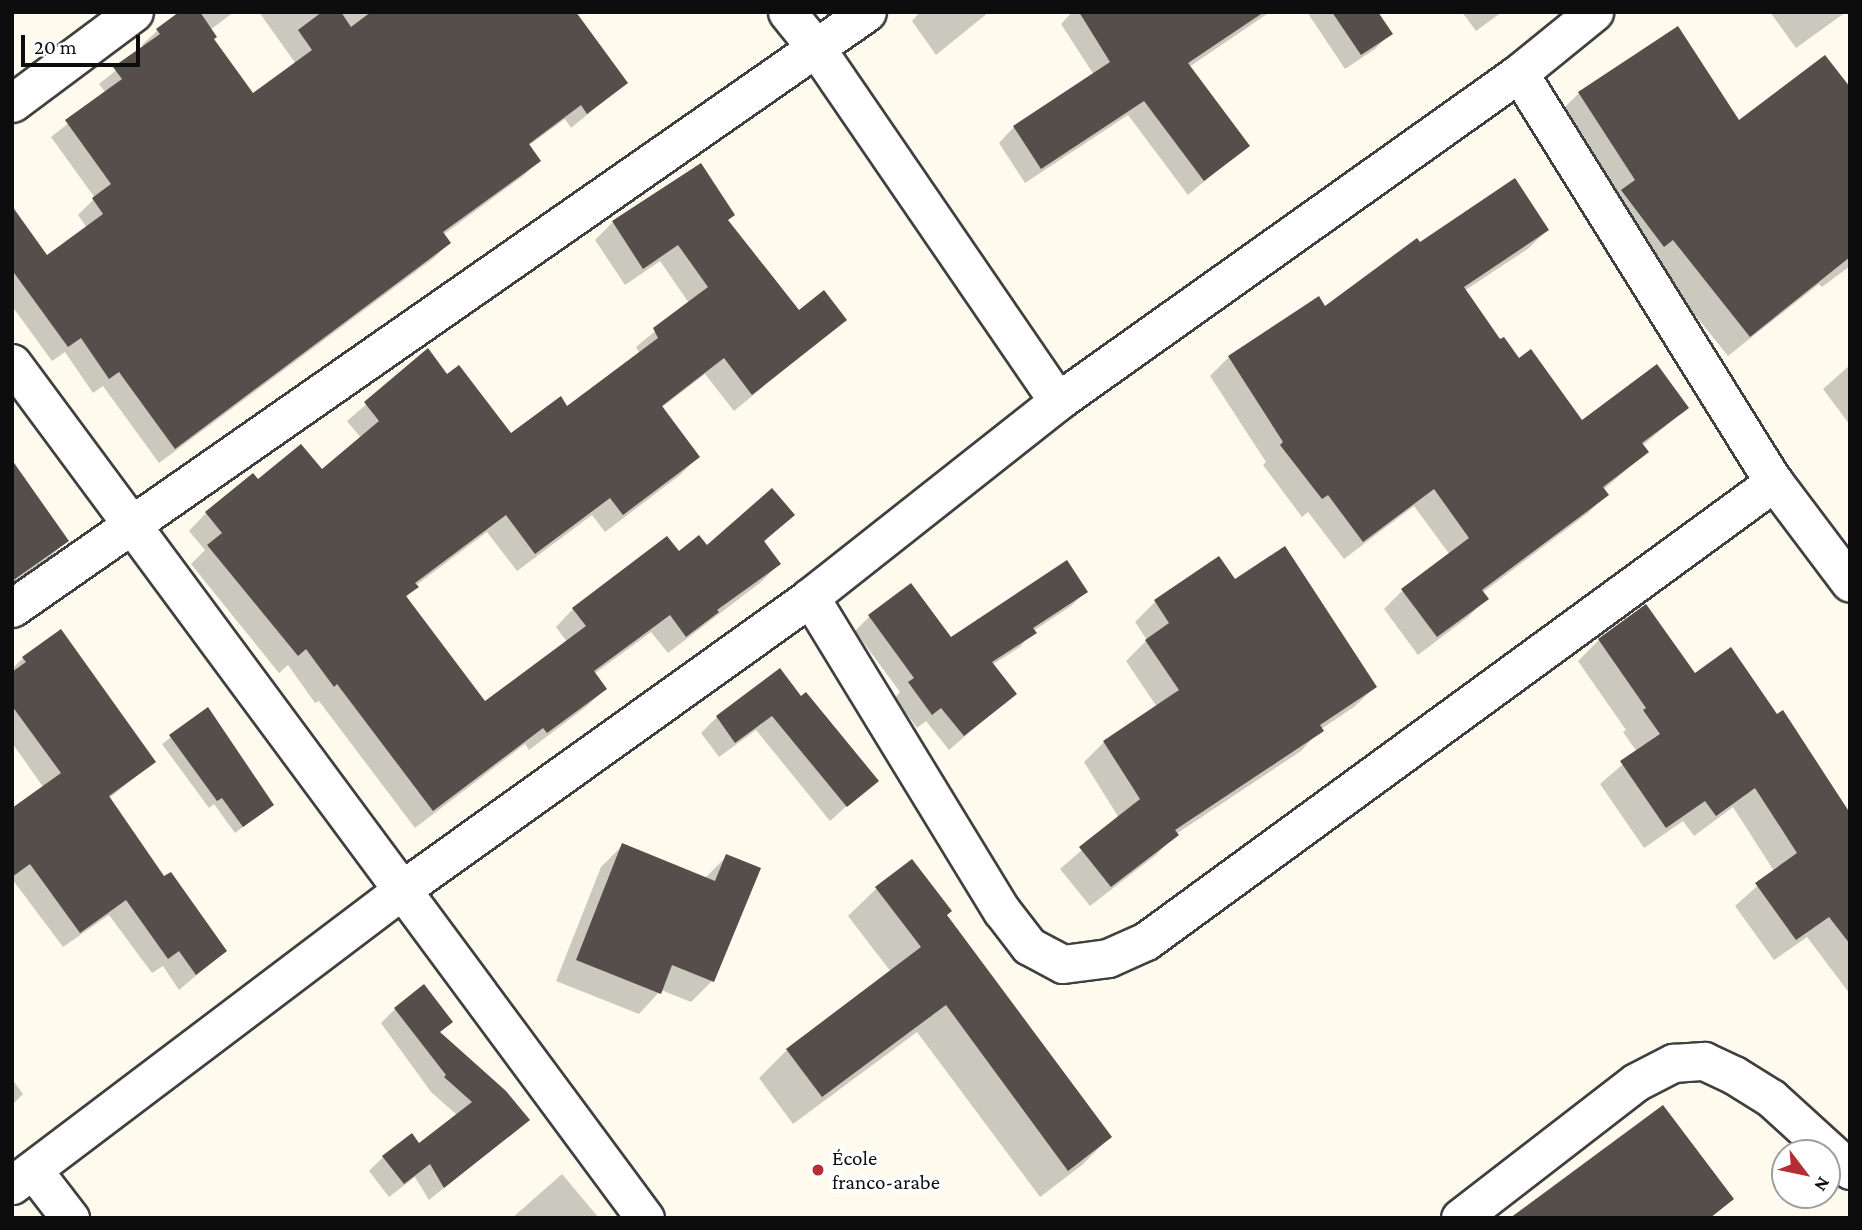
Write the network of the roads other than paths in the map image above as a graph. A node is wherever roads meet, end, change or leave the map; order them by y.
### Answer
1 (134, 12) edge
2 (787, 12) edge
3 (867, 12) edge
4 (1594, 12) edge
5 (816, 48) junction
6 (1519, 73) junction
7 (12, 103) edge
8 (12, 363) edge
9 (1058, 401) junction
10 (1774, 482) junction
11 (129, 524) junction
12 (1850, 583) edge
13 (810, 597) junction
14 (12, 608) edge
15 (404, 888) junction
16 (1850, 1170) edge
17 (23, 1177) edge
18 (70, 1218) edge
19 (645, 1218) edge
20 (1460, 1218) edge

1 - 7 street
2 - 5 street
3 - 5 street
4 - 6 street
5 - 9 street
5 - 11 street
6 - 9 street
6 - 10 street
8 - 11 street
9 - 13 street
10 - 12 street
10 - 13 street
11 - 14 street
11 - 15 street
13 - 15 street
15 - 17 street
15 - 19 street
16 - 20 street
17 - 18 street

